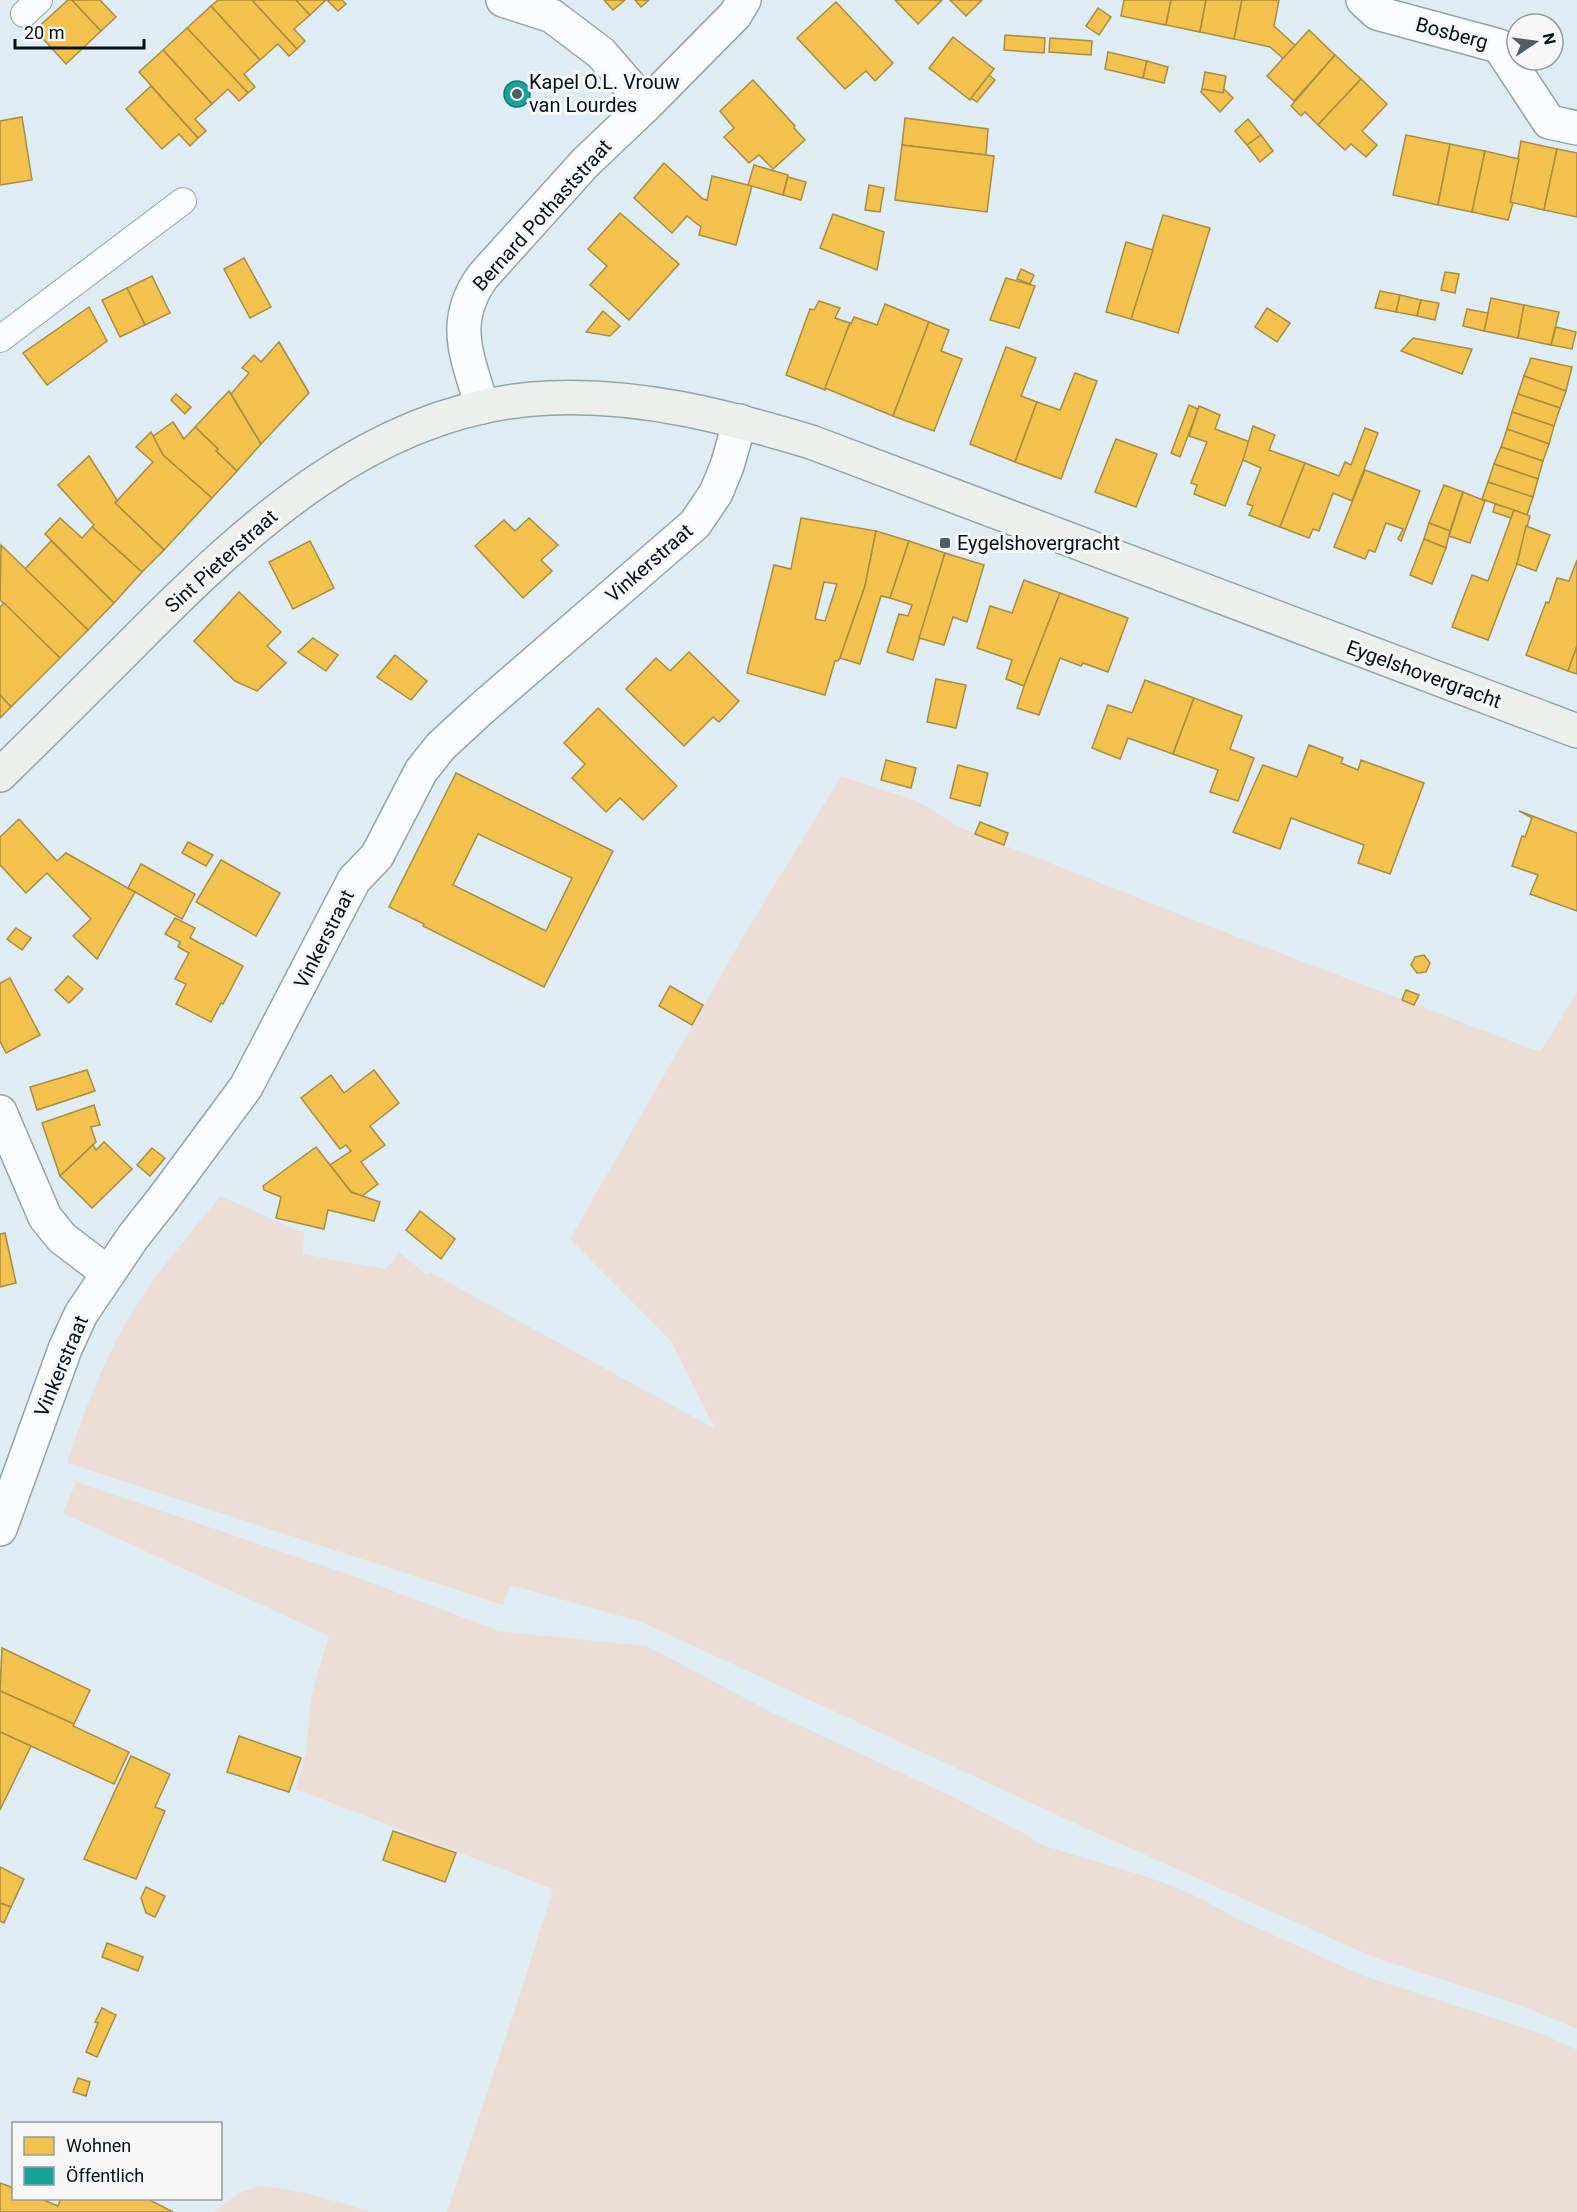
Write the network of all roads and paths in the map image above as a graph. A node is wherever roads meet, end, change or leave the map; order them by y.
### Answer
1 (503, 0) edge
2 (744, 0) edge
3 (1363, 0) edge
4 (646, 105) junction
5 (1577, 128) edge
6 (183, 201) dead end
7 (0, 339) edge
8 (482, 407) junction
9 (740, 421) junction
10 (1577, 731) edge
11 (0, 775) edge
12 (0, 1112) edge
13 (108, 1273) junction
14 (0, 1529) edge

1 - 4 street
2 - 4 street, Bernard Pothaststraat
3 - 5 street, Bosberg
4 - 8 street, Bernard Pothaststraat
6 - 7 lane
8 - 9 street, Eygelshovergracht
8 - 11 street, Sint Pieterstraat
9 - 10 street, Eygelshovergracht
9 - 13 street, Vinkerstraat
12 - 13 street
13 - 14 street, Vinkerstraat

